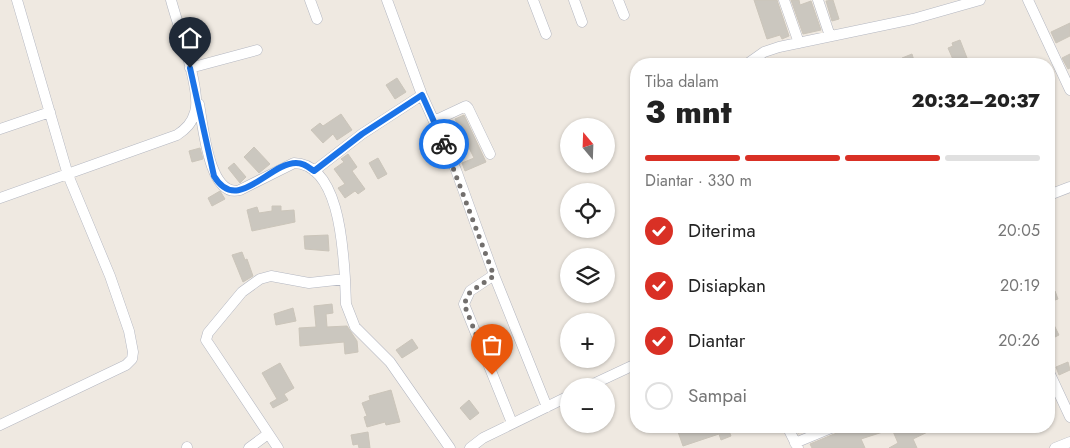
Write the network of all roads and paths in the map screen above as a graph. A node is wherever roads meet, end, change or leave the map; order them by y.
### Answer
1 (17, 0) edge
2 (171, 0) edge
3 (310, 0) edge
4 (387, 0) edge
5 (533, 0) edge
6 (574, 0) edge
7 (618, 0) edge
8 (784, 0) edge
9 (818, 0) edge
10 (980, 0) edge
11 (1028, 0) edge
12 (624, 16) dead end
13 (318, 19) dead end
14 (582, 22) dead end
15 (546, 34) dead end
16 (830, 36) junction
17 (799, 42) junction
18 (257, 50) dead end
19 (756, 58) edge
20 (190, 68) junction
21 (1070, 90) edge
22 (196, 93) junction
23 (422, 95) junction
24 (50, 112) junction
25 (434, 121) junction
26 (0, 129) edge
27 (490, 154) dead end
28 (314, 171) junction
29 (68, 175) junction
30 (1070, 187) edge
31 (1055, 193) edge
32 (0, 198) edge
33 (494, 276) junction
34 (345, 279) junction
35 (630, 367) edge
36 (606, 378) edge
37 (1055, 385) edge
38 (560, 400) edge
39 (547, 407) junction
40 (1070, 417) edge
41 (512, 423) junction
42 (0, 425) edge
43 (791, 433) edge
44 (821, 433) edge
45 (268, 434) junction
46 (1070, 442) edge
47 (796, 445) edge
48 (249, 448) edge
49 (278, 448) edge
50 (450, 448) edge
51 (470, 448) edge
52 (1055, 448) edge

1 - 24 street
2 - 20 street
3 - 13 street
4 - 23 street
5 - 15 street
6 - 14 street
7 - 12 street
8 - 17 street
9 - 16 street
10 - 16 street
11 - 21 street
16 - 17 street
17 - 19 street
18 - 20 street
20 - 22 street
22 - 28 street
22 - 29 street
23 - 25 street
23 - 28 street
24 - 26 street
24 - 29 street
25 - 27 street
25 - 33 street
28 - 34 street
29 - 32 street
29 - 42 street
30 - 31 street
33 - 39 street
33 - 41 street
34 - 45 street
34 - 50 street
35 - 36 street
37 - 40 street
38 - 39 street
39 - 41 street
41 - 51 street
43 - 47 street
44 - 47 street
45 - 48 street
45 - 49 street
46 - 52 street

